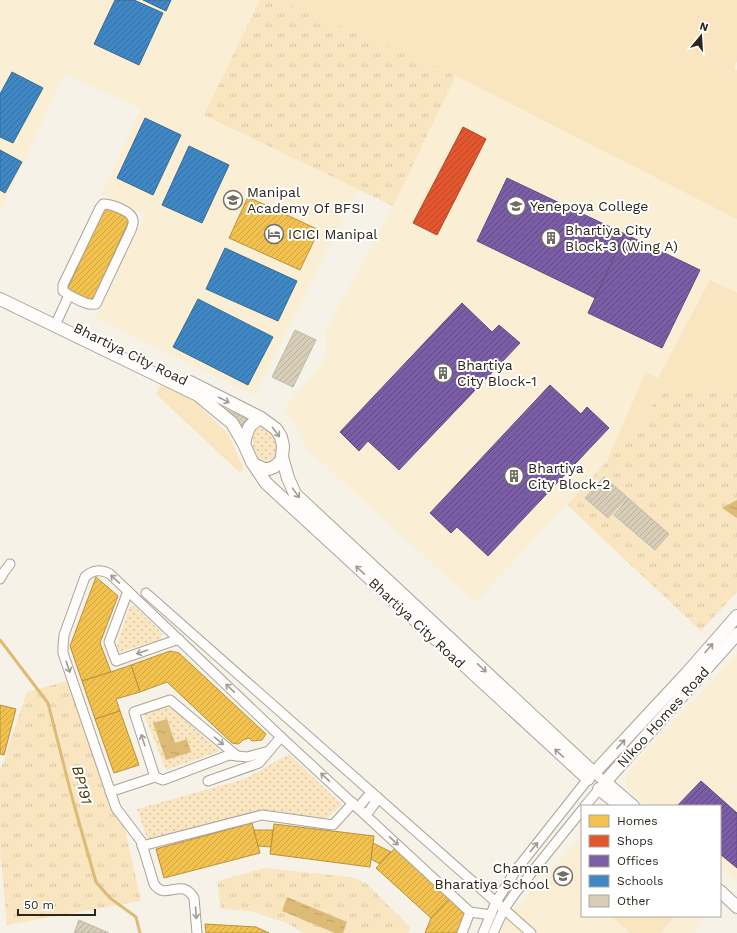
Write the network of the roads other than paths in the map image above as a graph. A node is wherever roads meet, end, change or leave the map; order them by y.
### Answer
1 (0, 291) edge
2 (69, 295) junction
3 (0, 299) edge
4 (58, 319) junction
5 (261, 418) junction
6 (244, 444) junction
7 (282, 457) junction
8 (252, 462) junction
9 (10, 564) dead end
10 (1, 572) edge
11 (128, 591) junction
12 (146, 593) dead end
13 (737, 616) edge
14 (737, 634) edge
15 (178, 639) junction
16 (281, 737) junction
17 (269, 751) junction
18 (237, 756) junction
19 (591, 776) junction
20 (155, 777) junction
21 (208, 781) dead end
22 (602, 786) junction
23 (110, 792) junction
24 (377, 797) junction
25 (586, 805) edge
26 (620, 805) edge
27 (631, 805) edge
28 (356, 806) junction
29 (581, 811) edge
30 (366, 815) junction
31 (142, 846) junction
32 (721, 882) edge
33 (721, 892) edge
34 (737, 896) edge
35 (496, 902) junction
36 (737, 907) edge
37 (504, 909) junction
38 (470, 912) junction
39 (491, 915) junction
40 (197, 933) edge
41 (462, 933) edge
42 (483, 933) edge
43 (493, 933) edge
44 (531, 933) edge

1 - 4 street, Bhartiya City Road
2 - 2 street
2 - 4 street
3 - 6 street, Bhartiya City Road
4 -> 5 street, Bhartiya City Road
5 - 6 street
5 -> 7 street, Bhartiya City Road
6 - 8 street, Bhartiya City Road
7 - 8 street
7 -> 19 street, Bhartiya City Road
19 -> 8 street, Bhartiya City Road
9 - 10 street
11 - 15 street
15 -> 11 street
11 -> 23 street
12 - 24 street
19 -> 13 street, Nikoo Homes Road
14 - 22 street, Nikoo Homes Road
16 -> 15 street
16 - 17 street
28 -> 16 street
17 - 18 street
17 - 21 street
18 - 20 street
20 -> 18 street
19 - 22 street
35 -> 19 street
20 - 23 street
22 - 25 street
22 - 26 street
22 - 27 street
23 - 31 street
24 - 28 street
24 - 30 street
24 - 35 street
28 - 30 street
28 - 31 street
29 - 37 street
30 -> 38 street
31 -> 40 street
32 - 34 street
33 - 36 street
35 - 37 street
35 - 39 street
37 - 43 street
37 - 44 street
38 - 39 street
38 - 41 street
39 - 42 street

